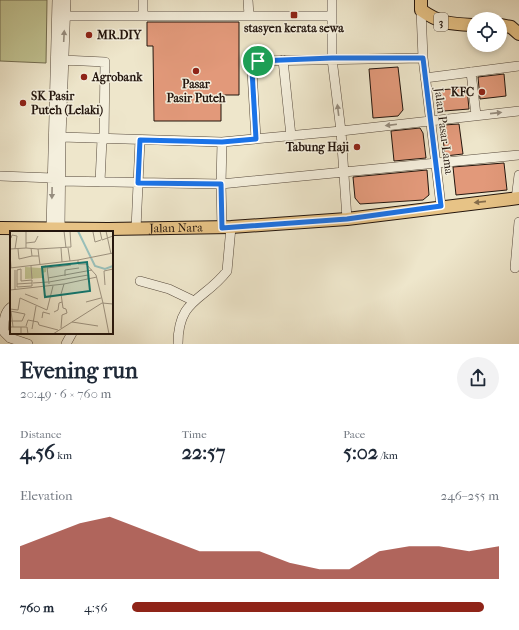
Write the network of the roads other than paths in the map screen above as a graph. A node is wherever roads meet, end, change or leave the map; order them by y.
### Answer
1 (57, 0) edge
2 (66, 0) edge
3 (143, 0) edge
4 (248, 0) edge
5 (332, 0) edge
6 (421, 5) edge
7 (65, 16) junction
8 (143, 16) junction
9 (249, 16) junction
10 (332, 16) junction
11 (467, 25) edge
12 (507, 26) edge
13 (519, 34) edge
14 (332, 58) junction
15 (423, 58) junction
16 (63, 60) junction
17 (283, 60) junction
18 (519, 66) edge
19 (471, 72) junction
20 (425, 78) junction
21 (519, 111) edge
22 (476, 115) junction
23 (430, 120) junction
24 (340, 132) junction
25 (291, 136) junction
26 (61, 137) junction
27 (256, 139) junction
28 (103, 140) junction
29 (140, 140) junction
30 (222, 142) junction
31 (519, 155) edge
32 (435, 163) junction
33 (344, 173) junction
34 (519, 175) edge
35 (0, 176) edge
36 (56, 180) junction
37 (100, 182) junction
38 (138, 183) junction
39 (221, 184) junction
40 (518, 199) edge
41 (441, 206) junction
42 (347, 219) junction
43 (519, 222) edge
44 (0, 228) edge
45 (227, 228) junction
46 (56, 229) junction
47 (136, 229) junction
48 (108, 231) edge
49 (516, 268) dead end
50 (140, 281) dead end
51 (194, 302) junction
52 (10, 308) edge
53 (71, 334) edge
54 (28, 344) edge
55 (66, 344) edge
56 (178, 344) edge

1 - 36 street
2 - 7 street
3 - 8 street
4 - 9 street
5 - 10 street
6 - 11 main road, 3
6 - 15 street, Jalan Pasar Lama
7 - 8 street
16 -> 7 street
8 - 9 street
9 - 10 street
10 - 14 street
12 - 13 main road
14 - 15 street
14 - 17 street
24 -> 14 street
15 - 20 street, Jalan Pasar Lama
16 - 26 street
16 - 28 street
17 - 25 street
17 - 27 street
18 - 19 street
19 - 20 street
19 - 22 street
20 - 23 street, Jalan Pasar Lama
22 -> 21 street
22 - 23 street
23 -> 24 street
23 - 32 street, Jalan Pasar Lama
24 - 25 street
24 - 33 street
25 - 27 street
26 - 28 street
26 - 36 street
27 - 30 street
28 - 29 street
28 - 37 street
29 - 30 street
29 - 38 street
30 - 39 street
31 - 32 street
32 - 33 street
32 - 41 street, Jalan Pasar Lama
33 - 39 street
33 - 42 street
34 - 40 street
35 - 36 street
36 - 37 street
36 - 46 street
37 - 38 street
38 - 39 street
38 - 47 street
39 - 45 street
40 -> 41 main road, Jalan Nara
41 - 42 main road, Jalan Nara
42 - 45 main road, Jalan Nara
43 - 49 street
44 - 46 main road, Jalan Nara
45 - 47 main road, Jalan Nara
45 - 51 street
46 - 48 main road, Jalan Nara
47 - 48 main road, Jalan Nara
50 - 51 street
51 - 56 street
52 - 54 street
53 - 55 street

